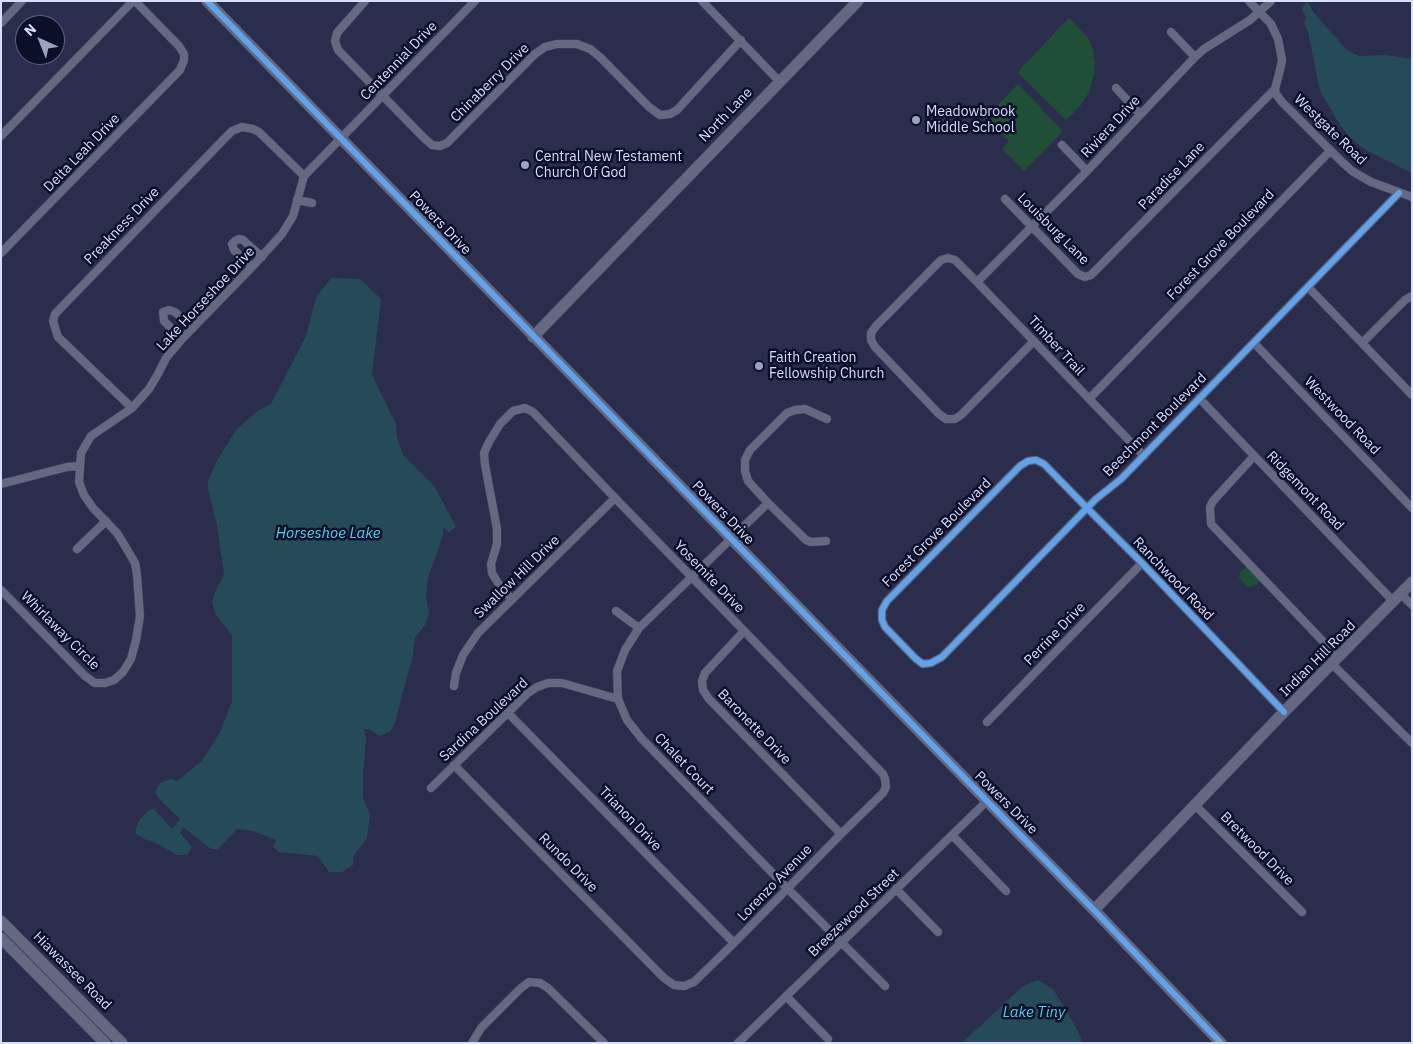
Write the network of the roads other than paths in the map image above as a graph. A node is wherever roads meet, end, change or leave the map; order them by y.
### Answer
1 (22, 1) edge
2 (134, 1) edge
3 (365, 1) edge
4 (476, 1) edge
5 (702, 1) edge
6 (858, 1) edge
7 (1249, 1) edge
8 (1271, 1) edge
9 (210, 2) edge
10 (1260, 12) junction
11 (1, 23) edge
12 (1171, 32) dead end
13 (740, 40) junction
14 (1195, 57) junction
15 (779, 81) junction
16 (1116, 88) dead end
17 (1275, 88) junction
18 (383, 96) junction
19 (1140, 114) junction
20 (1, 136) edge
21 (340, 139) junction
22 (1062, 145) dead end
23 (1330, 151) junction
24 (1087, 171) junction
25 (304, 176) junction
26 (1399, 193) junction
27 (1412, 198) edge
28 (1005, 199) dead end
29 (297, 200) junction
30 (312, 203) dead end
31 (1031, 226) junction
32 (1, 253) edge
33 (262, 257) junction
34 (252, 268) junction
35 (1085, 277) joint
36 (978, 282) junction
37 (1308, 287) junction
38 (1412, 296) edge
39 (193, 328) junction
40 (533, 337) junction
41 (182, 339) junction
42 (1034, 341) junction
43 (1254, 343) junction
44 (1362, 343) junction
45 (1412, 395) edge
46 (1199, 398) junction
47 (1088, 399) junction
48 (132, 408) junction
49 (827, 419) dead end
50 (1144, 456) junction
51 (1254, 456) junction
52 (1044, 464) joint
53 (79, 466) junction
54 (1, 484) edge
55 (615, 498) junction
56 (768, 503) junction
57 (1087, 508) junction
58 (1412, 508) edge
59 (106, 521) junction
60 (731, 538) junction
61 (826, 542) dead end
62 (77, 549) dead end
63 (1142, 563) junction
64 (691, 576) junction
65 (1412, 582) edge
66 (1, 590) edge
67 (1397, 597) junction
68 (512, 600) junction
69 (1412, 605) edge
70 (616, 611) dead end
71 (638, 628) junction
72 (744, 631) junction
73 (900, 642) joint
74 (1335, 660) junction
75 (454, 686) dead end
76 (618, 699) junction
77 (1284, 712) junction
78 (508, 713) junction
79 (987, 722) dead end
80 (1412, 743) edge
81 (454, 765) junction
82 (883, 774) joint
83 (431, 788) dead end
84 (987, 801) junction
85 (1194, 804) junction
86 (841, 834) junction
87 (952, 835) junction
88 (787, 888) junction
89 (896, 889) junction
90 (1006, 891) dead end
91 (1094, 910) junction
92 (1302, 912) dead end
93 (1, 921) edge
94 (938, 932) dead end
95 (1, 938) edge
96 (734, 943) junction
97 (841, 943) junction
98 (40, 968) junction
99 (664, 978) joint
100 (885, 986) dead end
101 (786, 996) junction
102 (828, 1039) dead end
103 (105, 1043) edge
104 (122, 1043) edge
105 (472, 1043) edge
106 (604, 1043) edge
107 (738, 1043) edge
108 (1221, 1043) edge

1 - 11 street
2 - 20 street
2 - 32 street, Delta Leah Drive
3 - 18 street
4 - 18 street, Centennial Drive
5 - 13 street
6 - 15 street, North Lane
7 - 10 street
8 - 10 street, Riviera Drive
9 - 21 street, Powers Drive
10 - 14 street, Riviera Drive
10 - 17 street
12 - 14 street
13 - 15 street
13 - 18 street, Chinaberry Drive
14 - 19 street, Riviera Drive
15 - 40 street, North Lane
16 - 19 street
17 - 23 street, Westgate Road
17 - 35 street, Paradise Lane
18 - 21 street, Centennial Drive
19 - 24 street, Riviera Drive
21 - 25 street, Lake Horseshoe Drive
21 - 40 street, Powers Drive
22 - 24 street
23 - 26 street, Westgate Road
23 - 47 street, Forest Grove Boulevard
24 - 31 street, Riviera Drive
25 - 29 street, Lake Horseshoe Drive
25 - 48 street, Preakness Drive
26 - 27 street, Westgate Road
26 - 37 street, Beechmont Boulevard
28 - 31 street, Louisburg Lane
29 - 30 street
29 - 33 street, Lake Horseshoe Drive
31 - 35 street, Louisburg Lane
31 - 36 street, Riviera Drive
33 - 34 street, Lake Horseshoe Drive
33 - 34 street
34 - 39 street, Lake Horseshoe Drive
36 - 42 street, Timber Trail
36 - 42 street, Timber Trail
37 - 43 street, Beechmont Boulevard
37 - 44 street
38 - 44 street
39 - 41 street, Lake Horseshoe Drive
39 - 41 street
40 - 60 street, Powers Drive
41 - 48 street, Lake Horseshoe Drive
42 - 47 street, Timber Trail
43 - 46 street, Beechmont Boulevard
43 - 58 street, Westwood Road
44 - 45 street
46 - 50 street, Beechmont Boulevard
46 - 51 street, Ridgemont Road
47 - 50 street, Timber Trail
48 - 53 street, Lake Horseshoe Drive
49 - 56 street
50 - 57 street, Beechmont Boulevard
51 - 67 street, Ridgemont Road
51 - 74 street
52 - 57 street, Ranchwood Road
52 - 73 street, Forest Grove Boulevard
53 - 54 street
53 - 59 street, Whirlaway Circle
55 - 64 street, Yosemite Drive
55 - 68 street, Swallow Hill Drive
55 - 68 street, Yosemite Drive
56 - 60 street, Chalet Court
56 - 61 street
57 - 63 street, Ranchwood Road
57 - 73 street, Beechmont Boulevard
59 - 62 street
59 - 66 street, Whirlaway Circle
60 - 64 street, Chalet Court
60 - 84 street, Powers Drive
63 - 77 street, Ranchwood Road
63 - 79 street, Perrine Drive
64 - 71 street, Chalet Court
64 - 72 street, Yosemite Drive
65 - 67 street, Indian Hill Road
67 - 69 street, Ridgemont Road
67 - 74 street, Indian Hill Road
68 - 75 street, Swallow Hill Drive
70 - 71 street
71 - 76 street, Chalet Court
72 - 82 street, Yosemite Drive
72 - 86 street, Baronette Drive
74 - 77 street, Indian Hill Road
74 - 80 street
76 - 78 street, Sardina Boulevard
76 - 88 street, Chalet Court
77 - 85 street, Indian Hill Road
78 - 81 street, Sardina Boulevard
78 - 96 street, Trianon Drive
81 - 83 street, Sardina Boulevard
81 - 99 street, Rundo Drive
82 - 86 street, Lorenzo Avenue
84 - 87 street, Breezewood Street
84 - 91 street, Powers Drive
85 - 91 street, Indian Hill Road
85 - 92 street, Bretwood Drive
86 - 88 street, Lorenzo Avenue
87 - 89 street, Breezewood Street
87 - 90 street
88 - 96 street, Lorenzo Avenue
88 - 97 street, Chalet Court
89 - 94 street
89 - 97 street, Breezewood Street
91 - 108 street, Powers Drive
93 - 98 street, Hiawassee Road
95 - 98 street, Hiawassee Road
96 - 99 street, Lorenzo Avenue
97 - 100 street, Chalet Court
97 - 101 street, Breezewood Street
98 - 103 street, Hiawassee Road
98 - 104 street, Hiawassee Road
101 - 102 street
101 - 107 street, Breezewood Street
105 - 106 street

